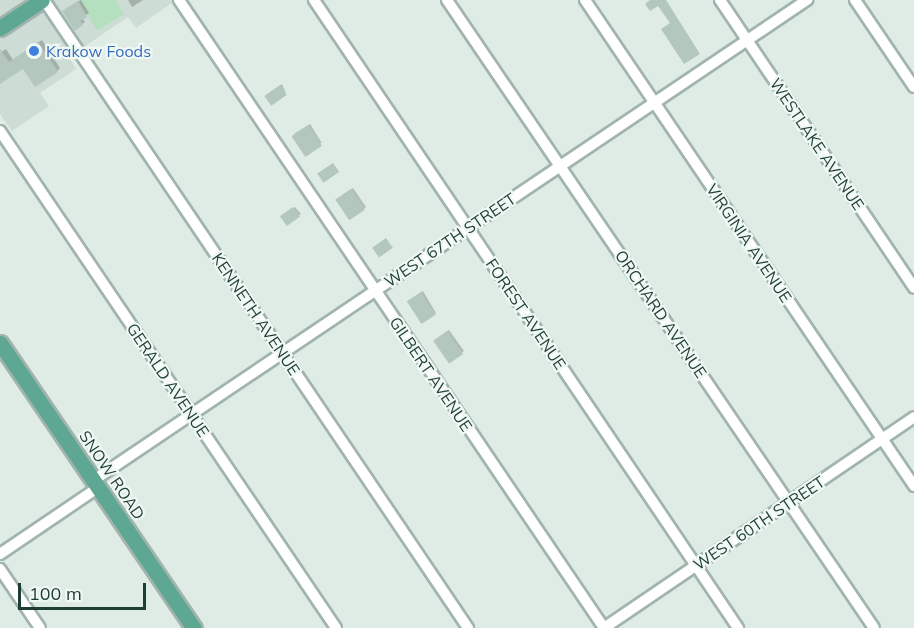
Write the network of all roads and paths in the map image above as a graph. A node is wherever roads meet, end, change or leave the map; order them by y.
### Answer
1 (43, 0) edge
2 (179, 0) edge
3 (314, 0) edge
4 (447, 0) edge
5 (585, 0) edge
6 (720, 0) edge
7 (807, 0) edge
8 (855, 0) edge
9 (0, 28) edge
10 (747, 39) junction
11 (914, 87) edge
12 (654, 102) junction
13 (0, 131) edge
14 (561, 165) junction
15 (468, 228) junction
16 (914, 288) edge
17 (375, 290) junction
18 (0, 343) edge
19 (283, 354) junction
20 (192, 414) junction
21 (914, 417) edge
22 (882, 439) junction
23 (96, 484) junction
24 (914, 486) edge
25 (789, 503) junction
26 (0, 554) edge
27 (696, 566) junction
28 (0, 569) edge
29 (40, 628) edge
30 (194, 628) edge
31 (336, 628) edge
32 (468, 628) edge
33 (604, 628) edge
34 (738, 628) edge
35 (874, 628) edge

1 - 9 main road
1 - 19 street, KENNETH AVENUE
2 - 17 street, GILBERT AVENUE
3 - 15 street, FOREST AVENUE
4 - 14 street, ORCHARD AVENUE
5 - 12 street, VIRGINIA AVENUE
6 - 10 street, WESTLAKE AVENUE
7 - 10 street, WEST 67TH STREET
8 - 11 street
10 - 12 street, WEST 67TH STREET
10 - 16 street, WESTLAKE AVENUE
12 - 14 street, WEST 67TH STREET
12 - 22 street, VIRGINIA AVENUE
13 - 20 street, GERALD AVENUE
14 - 15 street, WEST 67TH STREET
14 - 25 street, ORCHARD AVENUE
15 - 17 street, WEST 67TH STREET
15 - 27 street, FOREST AVENUE
17 - 19 street, WEST 67TH STREET
17 - 33 street, GILBERT AVENUE
18 - 23 main road, SNOW ROAD
19 - 20 street, WEST 67TH STREET
19 - 32 street, KENNETH AVENUE
20 - 23 street, WEST 67TH STREET
20 - 31 street, GERALD AVENUE
21 - 22 street, WEST 60TH STREET
22 - 24 street, VIRGINIA AVENUE
22 - 25 street, WEST 60TH STREET
23 - 26 street, WEST 67TH STREET
23 - 30 main road, SNOW ROAD
25 - 27 street, WEST 60TH STREET
25 - 35 street, ORCHARD AVENUE
27 - 33 street, WEST 60TH STREET
27 - 34 street, FOREST AVENUE
28 - 29 street

